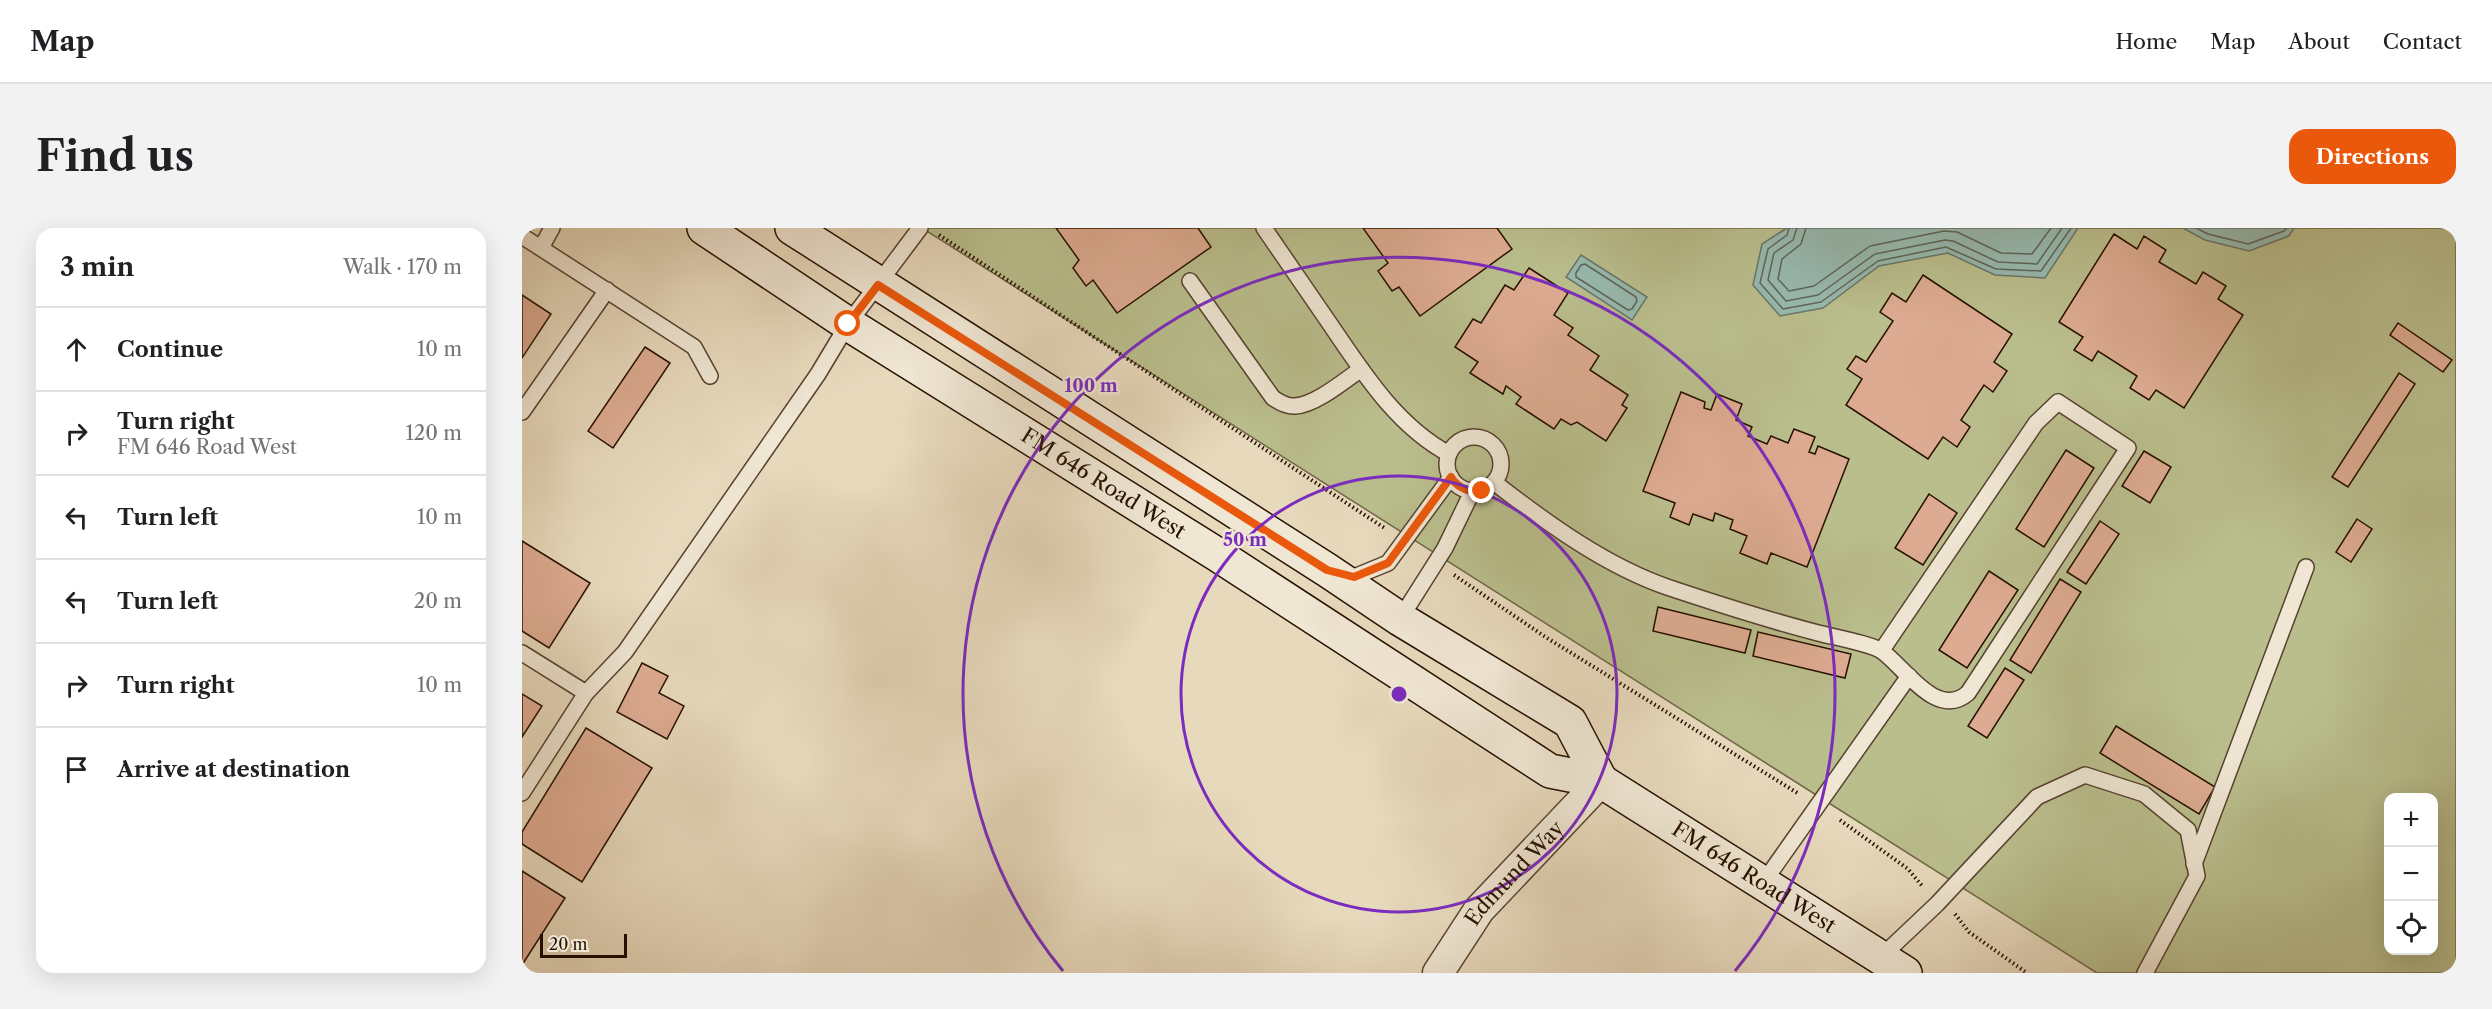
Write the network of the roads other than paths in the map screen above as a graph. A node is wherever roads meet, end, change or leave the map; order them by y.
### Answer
1 (552, 228) edge
2 (704, 228) edge
3 (792, 228) edge
4 (920, 228) edge
5 (1264, 228) edge
6 (522, 236) edge
7 (541, 248) junction
8 (1190, 281) dead end
9 (878, 285) junction
10 (607, 290) junction
11 (848, 324) junction
12 (1361, 369) junction
13 (710, 376) dead end
14 (522, 412) edge
15 (1449, 454) junction
16 (1451, 477) junction
17 (1495, 483) junction
18 (1472, 492) junction
19 (1218, 555) junction
20 (2306, 567) dead end
21 (1327, 570) junction
22 (1400, 619) junction
23 (1882, 650) junction
24 (522, 653) edge
25 (1909, 676) junction
26 (586, 693) junction
27 (1601, 781) junction
28 (522, 793) edge
29 (2194, 864) junction
30 (1763, 883) junction
31 (1893, 965) edge
32 (1438, 973) edge
33 (2145, 973) edge

1 - 7 lane
2 - 11 main road, FM 646 Road West
3 - 9 main road, FM 646 Road West
4 - 9 lane
5 - 12 lane
6 - 7 lane
7 - 10 lane
8 - 12 lane
9 - 11 lane
9 - 21 main road, FM 646 Road West
10 - 13 lane
10 - 14 lane
11 - 19 main road, FM 646 Road West
11 - 26 lane
12 - 15 lane
15 - 16 lane
15 - 17 lane
16 - 18 lane
16 - 21 lane
17 - 18 lane
17 - 23 lane
18 - 22 lane
19 - 22 main road
19 - 27 main road, FM 646 Road West
20 - 29 lane
21 - 22 main road, FM 646 Road West
22 - 27 main road, FM 646 Road West
23 - 25 lane
23 - 25 lane
24 - 26 lane
25 - 30 lane
26 - 28 lane
27 - 30 main road, FM 646 Road West
27 - 32 street, Edmund Way
29 - 31 lane
29 - 33 lane
30 - 31 main road, FM 646 Road West

